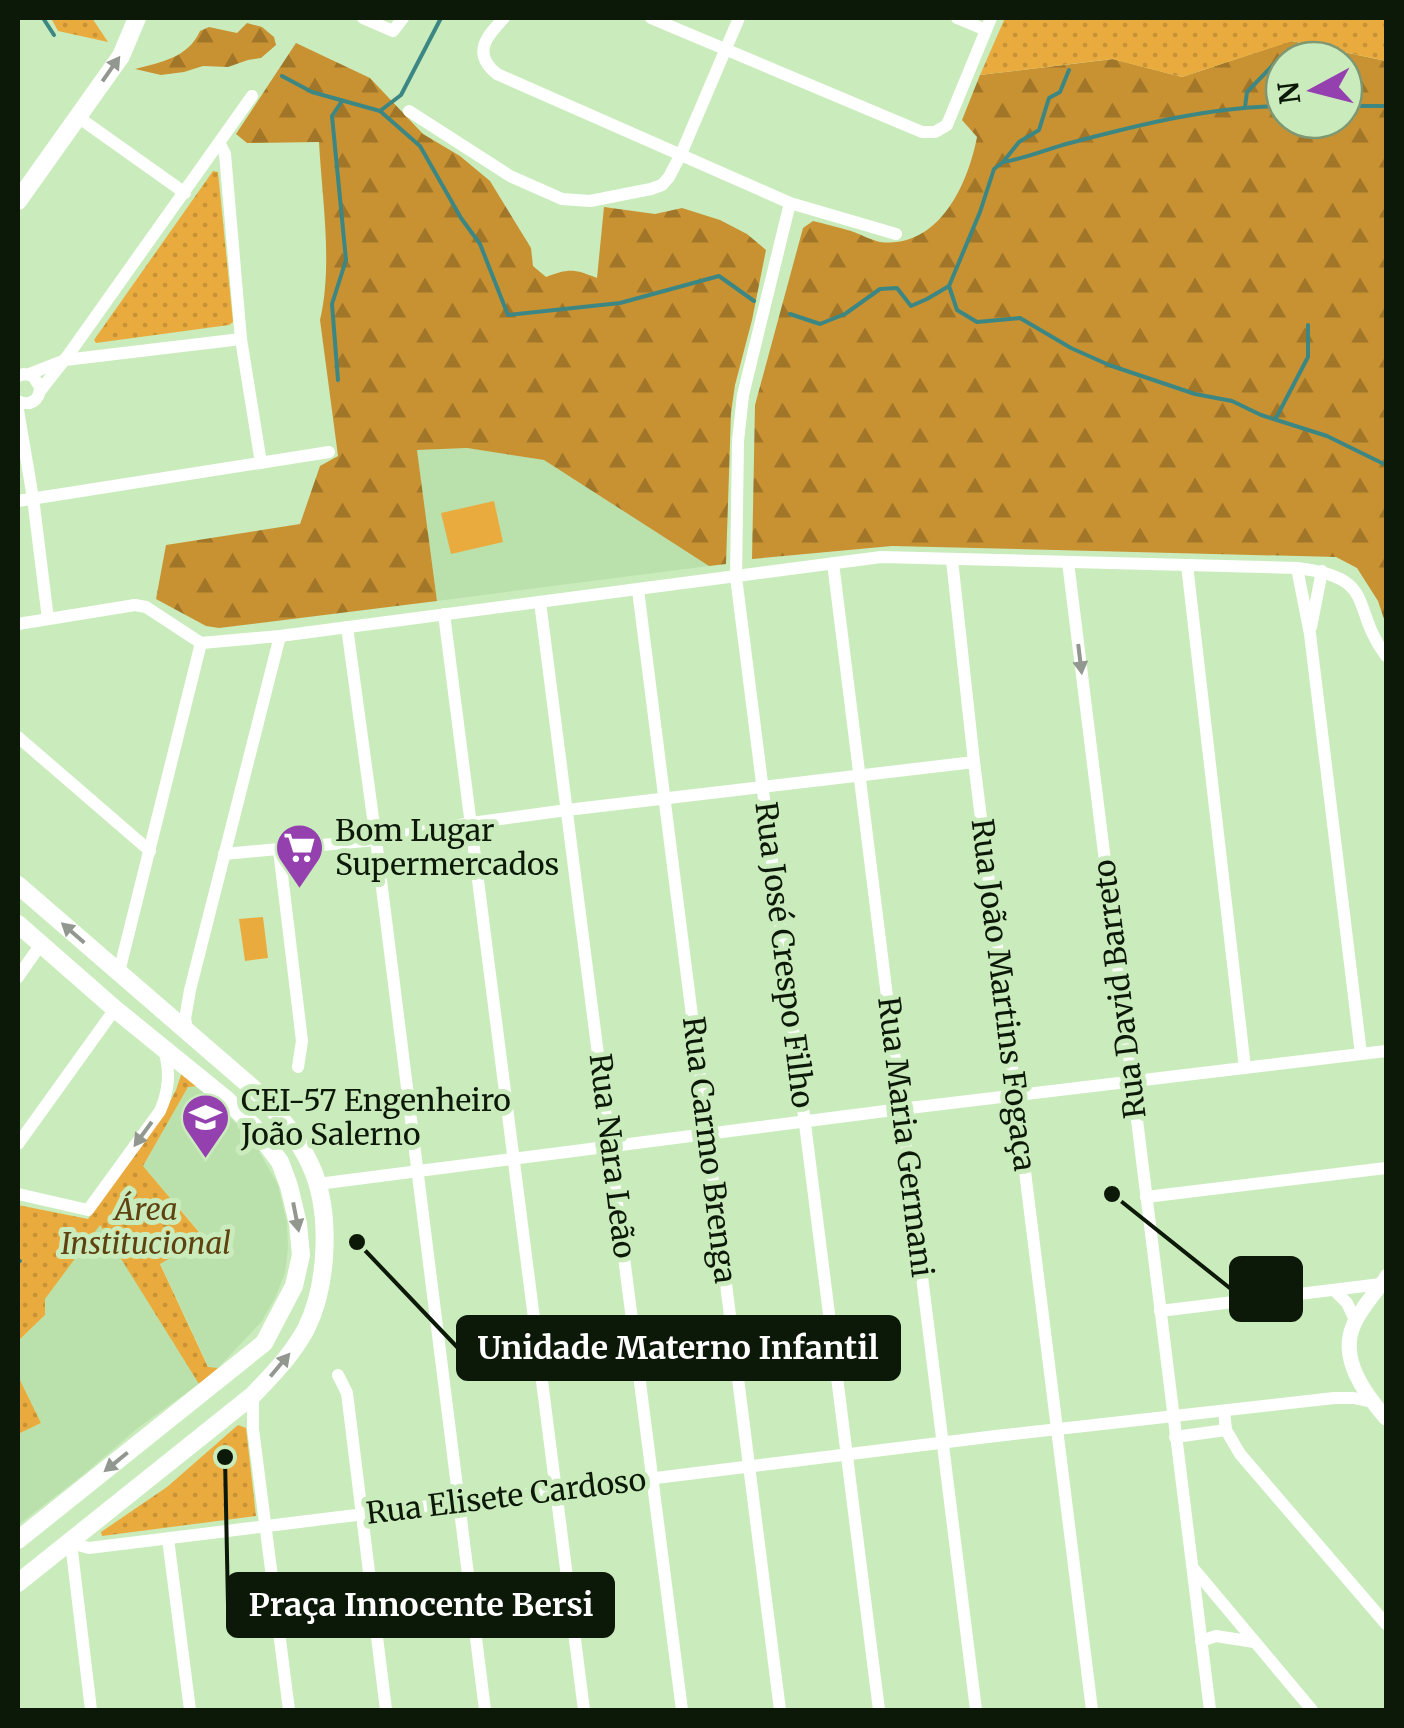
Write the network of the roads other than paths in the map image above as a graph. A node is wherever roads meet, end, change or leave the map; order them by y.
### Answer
1 (137, 18) edge
2 (363, 18) edge
3 (402, 18) edge
4 (504, 18) edge
5 (651, 18) edge
6 (739, 18) edge
7 (957, 18) edge
8 (989, 24) edge
9 (725, 50) junction
10 (252, 96) dead end
11 (409, 111) dead end
12 (78, 117) junction
13 (220, 144) junction
14 (681, 154) junction
15 (186, 192) junction
16 (18, 201) edge
17 (790, 203) junction
18 (896, 234) dead end
19 (241, 339) junction
20 (64, 360) junction
21 (23, 375) edge
22 (37, 396) junction
23 (18, 401) edge
24 (18, 410) edge
25 (23, 438) junction
26 (329, 452) dead end
27 (261, 463) junction
28 (33, 498) junction
29 (18, 501) edge
30 (952, 560) junction
31 (1068, 562) junction
32 (834, 563) junction
33 (1186, 565) junction
34 (1297, 568) junction
35 (1322, 571) junction
36 (736, 577) junction
37 (638, 590) junction
38 (540, 602) junction
39 (444, 614) junction
40 (48, 619) junction
41 (18, 624) edge
42 (348, 627) junction
43 (1310, 634) junction
44 (280, 636) junction
45 (202, 644) junction
46 (1386, 656) edge
47 (18, 737) edge
48 (974, 762) junction
49 (860, 775) junction
50 (762, 787) junction
51 (664, 798) junction
52 (567, 810) junction
53 (472, 823) junction
54 (376, 840) junction
55 (279, 850) junction
56 (150, 851) junction
57 (224, 854) junction
58 (18, 885) edge
59 (18, 924) edge
60 (40, 944) junction
61 (119, 972) junction
62 (18, 976) edge
63 (115, 1008) junction
64 (176, 1010) junction
65 (188, 1032) junction
66 (166, 1050) junction
67 (1386, 1050) edge
68 (1361, 1054) junction
69 (298, 1066) dead end
70 (1245, 1068) junction
71 (1131, 1082) junction
72 (1016, 1095) junction
73 (901, 1109) junction
74 (804, 1121) junction
75 (707, 1134) junction
76 (18, 1144) edge
77 (610, 1147) junction
78 (514, 1159) junction
79 (280, 1162) junction
80 (1386, 1168) edge
81 (417, 1171) junction
82 (318, 1184) junction
83 (18, 1194) edge
84 (1146, 1197) junction
85 (1385, 1281) edge
86 (1334, 1290) junction
87 (1160, 1311) junction
88 (1356, 1320) junction
89 (1355, 1372) junction
90 (338, 1375) dead end
91 (253, 1395) junction
92 (1334, 1398) junction
93 (1372, 1402) junction
94 (1224, 1410) junction
95 (1172, 1416) junction
96 (1386, 1418) edge
97 (222, 1419) junction
98 (253, 1429) junction
99 (1056, 1430) junction
100 (1226, 1430) junction
101 (1174, 1436) junction
102 (942, 1444) junction
103 (846, 1455) junction
104 (750, 1468) junction
105 (653, 1479) junction
106 (556, 1491) junction
107 (458, 1503) junction
108 (362, 1515) junction
109 (266, 1527) junction
110 (168, 1539) junction
111 (18, 1540) edge
112 (70, 1543) junction
113 (1191, 1566) junction
114 (18, 1583) edge
115 (1196, 1604) junction
116 (1235, 1619) junction
117 (1386, 1624) edge
118 (1201, 1641) junction
119 (1254, 1642) junction
120 (91, 1710) edge
121 (190, 1710) edge
122 (289, 1710) edge
123 (386, 1710) edge
124 (485, 1710) edge
125 (584, 1710) edge
126 (682, 1710) edge
127 (780, 1710) edge
128 (878, 1710) edge
129 (976, 1710) edge
130 (1092, 1710) edge
131 (1210, 1710) edge
132 (1312, 1710) edge

12 -> 1 main road
2 - 3 street
4 - 14 street
5 - 9 street
6 - 9 street
7 - 8 street
8 - 9 street
9 - 14 street
10 - 13 street
11 - 14 street
12 - 15 street
12 - 16 main road
13 - 15 street
13 - 19 street
14 - 17 street
15 - 20 street
17 - 18 street
17 - 36 street, Rua José Crespo Filho
19 - 20 street
19 - 27 street
20 - 21 street
20 - 22 street
21 - 22 street
22 - 23 street
22 - 25 street
24 - 25 street
25 - 28 street
26 - 27 street
27 - 28 street
28 - 29 street
28 - 40 street
30 - 31 street
30 - 32 street
30 - 48 street, Rua João Martins Fogaça
31 - 33 street
31 -> 71 street, Rua David Barreto
32 - 36 street
32 - 49 street, Rua Maria Germani
33 - 34 street
33 - 70 street
34 - 35 street
34 - 43 street
35 - 43 street
35 - 46 street
36 - 37 street
36 - 50 street, Rua José Crespo Filho
37 - 38 street
37 - 51 street, Rua Carmo Brenga
38 - 39 street
38 - 52 street, Rua Nara Leão
39 - 42 street
39 - 53 street
40 - 41 street
40 - 45 street
42 - 44 street
42 - 54 street
43 - 68 street
44 - 45 street
44 - 57 street
45 - 56 street
47 - 56 street
48 - 49 street
48 - 72 street, Rua João Martins Fogaça
49 - 50 street
49 - 73 street, Rua Maria Germani
50 - 51 street
50 - 74 street, Rua José Crespo Filho
51 - 52 street
51 - 75 street, Rua Carmo Brenga
52 - 53 street
52 - 77 street, Rua Nara Leão
53 - 54 street
53 - 78 street
54 - 55 street
54 - 81 street
55 - 57 street
55 - 69 street
56 - 61 street
57 - 64 street
61 -> 58 main road
59 - 60 main road
60 - 62 street
60 - 63 main road
61 - 64 main road
63 - 66 main road
63 - 76 street
64 - 65 main road
64 - 65 street
64 - 66 main road
65 - 66 main road
65 - 82 main road
66 - 79 main road
66 -> 83 street
67 - 68 street
68 - 70 street
70 - 71 street
71 - 72 street
71 - 84 street, Rua David Barreto
72 - 73 street
72 - 99 street, Rua João Martins Fogaça
73 - 74 street
73 - 102 street, Rua Maria Germani
74 - 75 street
74 - 103 street, Rua José Crespo Filho
75 - 77 street
75 - 104 street, Rua Carmo Brenga
77 - 78 street
77 - 105 street, Rua Nara Leão
78 - 81 street
78 - 106 street
79 - 82 main road
79 -> 111 main road
80 - 84 street
81 - 82 street
81 - 107 street
91 -> 82 main road
84 - 87 street, Rua David Barreto
85 - 86 street
85 - 88 street
86 - 87 street
86 - 88 street
87 - 95 street, Rua David Barreto
88 - 89 street
89 - 92 street
89 - 93 street
90 - 108 street
91 - 97 main road
91 - 98 street
92 - 93 street, Rua Elisete Cardoso
92 - 94 street, Rua Elisete Cardoso
93 - 96 street
94 - 95 street, Rua Elisete Cardoso
94 - 100 street
95 - 99 street, Rua Elisete Cardoso
95 - 101 street, Rua David Barreto
97 - 98 street
97 - 112 main road
98 - 109 street
99 - 102 street, Rua Elisete Cardoso
99 - 130 street, Rua João Martins Fogaça
100 - 101 street
100 - 117 street
101 - 113 street, Rua David Barreto
102 - 103 street, Rua Elisete Cardoso
102 - 129 street, Rua Maria Germani
103 - 104 street, Rua Elisete Cardoso
103 - 128 street, Rua José Crespo Filho
104 - 105 street, Rua Elisete Cardoso
104 - 127 street, Rua Carmo Brenga
105 - 106 street, Rua Elisete Cardoso
105 - 126 street, Rua Nara Leão
106 - 107 street, Rua Elisete Cardoso
106 - 125 street
107 - 108 street, Rua Elisete Cardoso
107 - 124 street
108 - 109 street, Rua Elisete Cardoso
108 - 123 street
109 - 110 street, Rua Elisete Cardoso
109 - 122 street
110 - 112 street, Rua Elisete Cardoso
110 - 121 street
112 - 114 main road
112 - 120 street
113 - 115 street, Rua David Barreto
113 - 116 street
115 - 116 street
115 - 118 street, Rua David Barreto
116 - 119 street
118 - 119 street
118 - 131 street, Rua David Barreto
119 - 132 street

